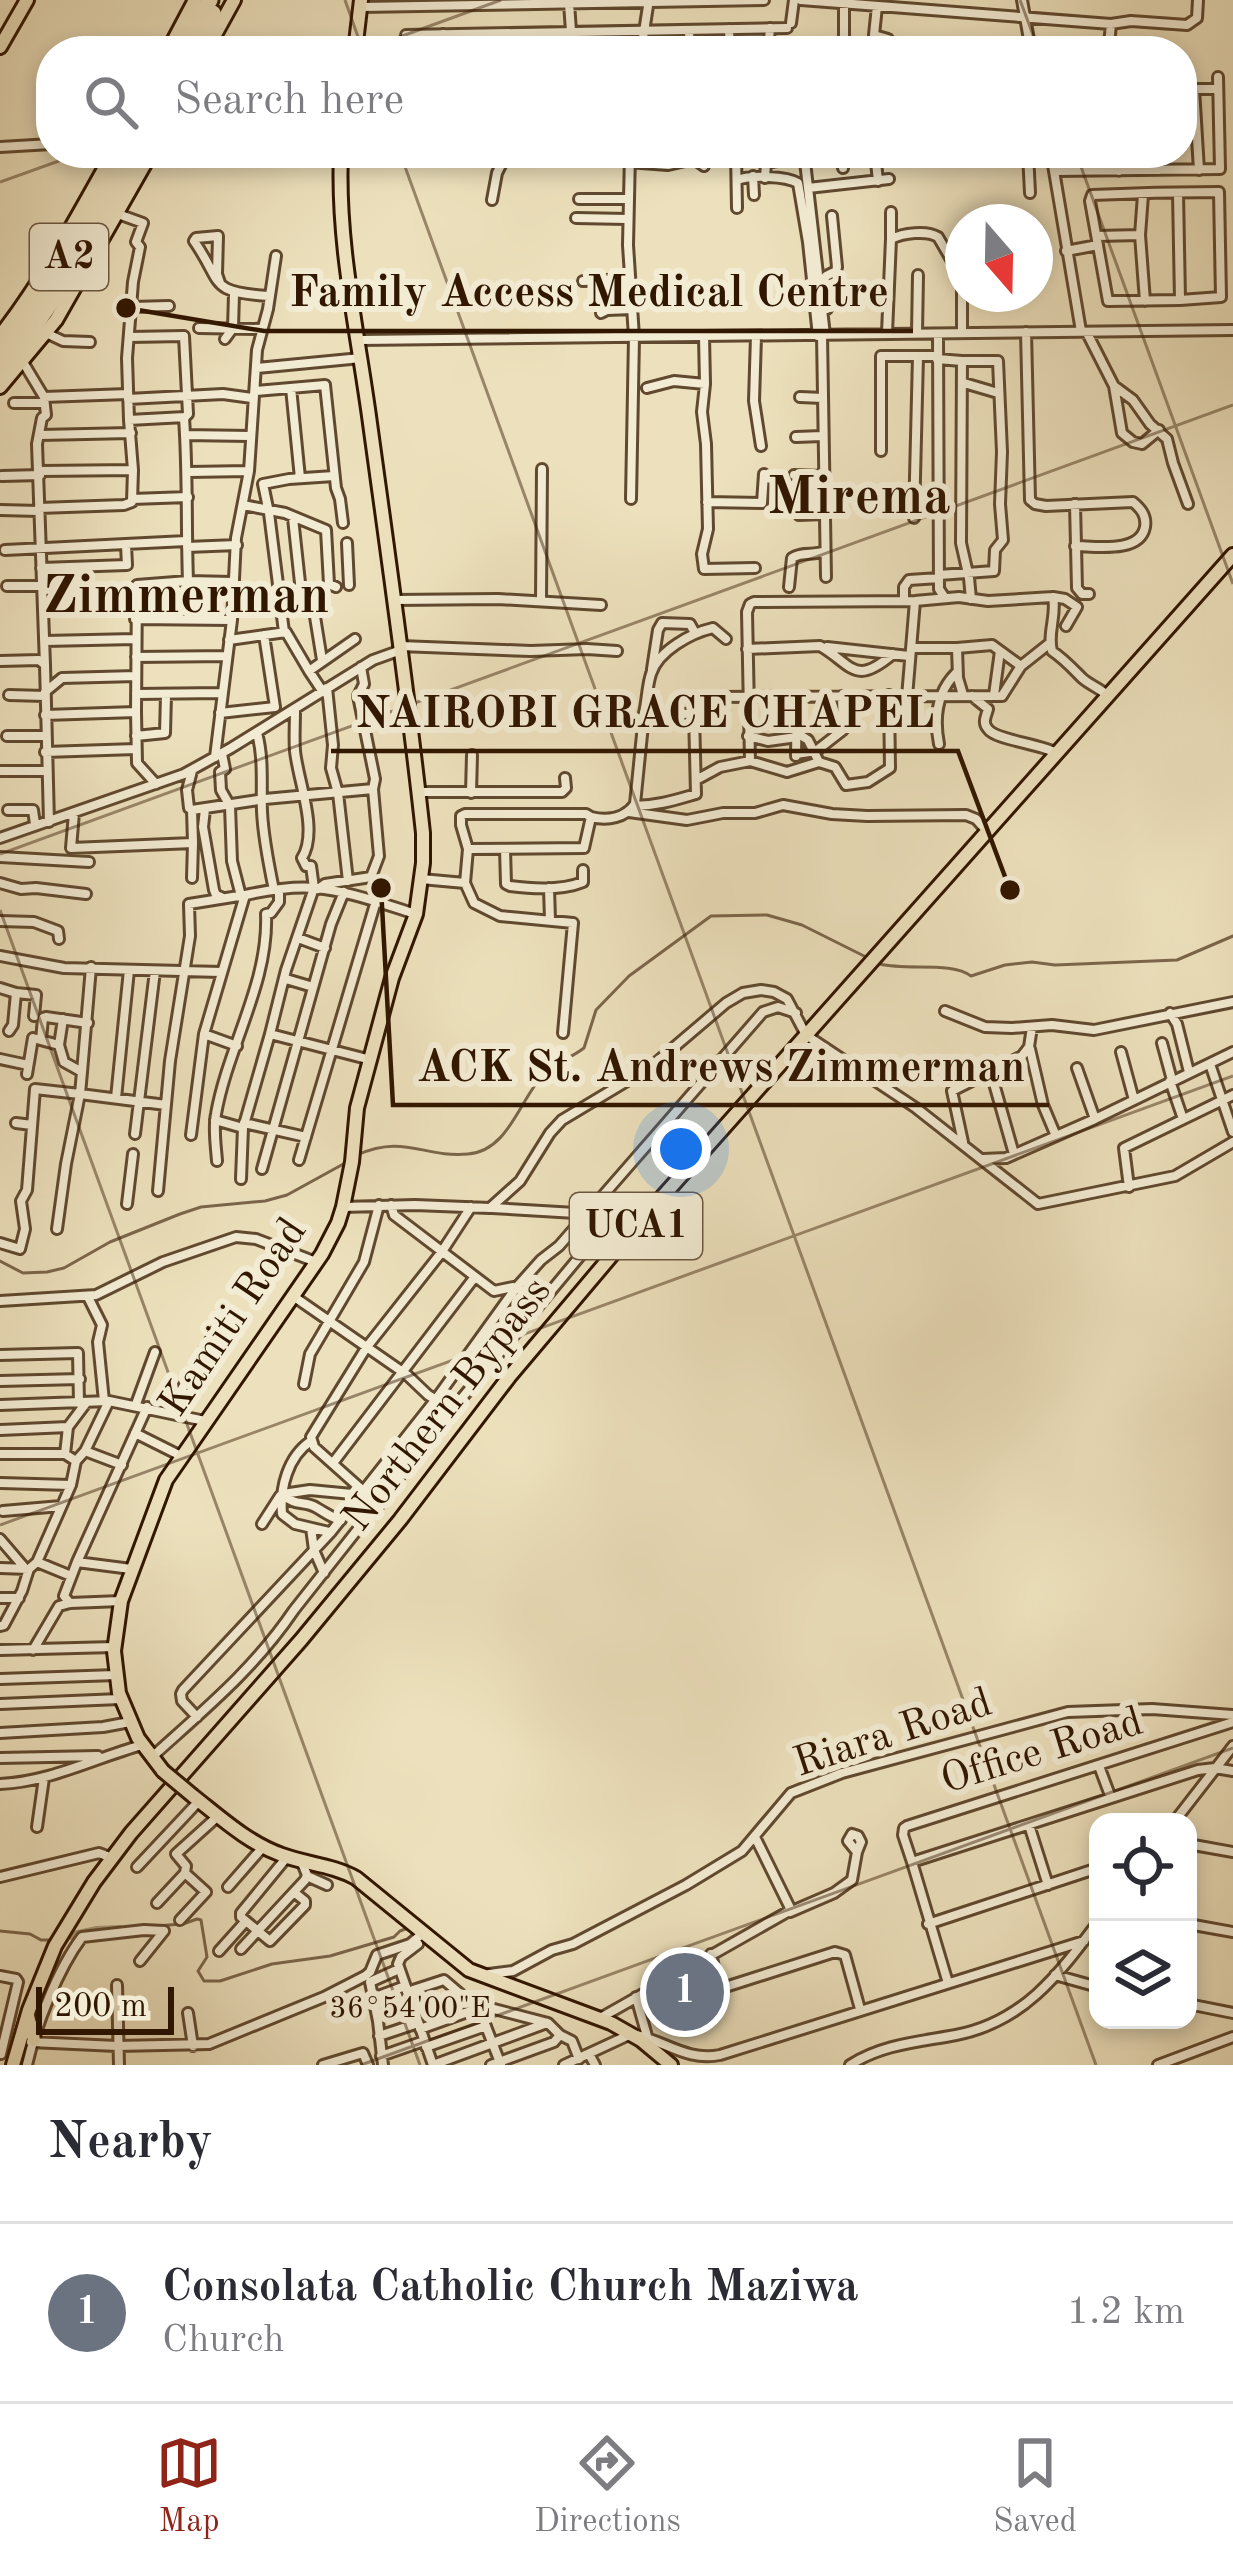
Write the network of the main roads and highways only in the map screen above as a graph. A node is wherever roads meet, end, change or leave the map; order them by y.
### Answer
1 (27, 0) edge
2 (203, 0) edge
3 (227, 0) edge
4 (360, 3) edge
5 (178, 36) edge
6 (195, 36) edge
7 (201, 36) edge
8 (357, 36) edge
9 (0, 47) edge
10 (105, 168) edge
11 (117, 168) edge
12 (130, 168) edge
13 (144, 168) edge
14 (340, 168) edge
15 (0, 336) edge
16 (0, 353) edge
17 (0, 371) edge
18 (0, 387) edge
19 (1233, 554) edge
20 (27, 2015) junction
21 (34, 2041) road end
22 (10, 2053) edge
23 (670, 2065) edge

1 - 9 main road
2 - 5 main road
2 - 6 highway
3 - 7 highway
4 - 8 main road
10 - 15 main road
11 - 16 highway, A2
12 - 17 highway, A2
13 - 18 main road
14 - 23 main road, Kamiti Road, bridge
19 - 20 main road, Northern Bypass / UCA1
20 - 21 main road
20 - 22 main road, Northern Bypass / UCA1

